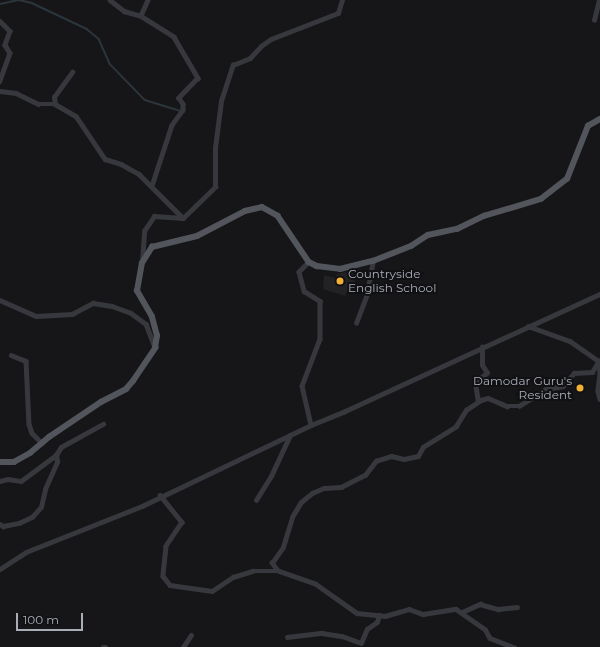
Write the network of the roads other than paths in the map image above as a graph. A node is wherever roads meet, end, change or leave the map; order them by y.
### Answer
1 (110, 0) edge
2 (148, 0) edge
3 (342, 0) edge
4 (599, 0) edge
5 (141, 16) junction
6 (594, 20) dead end
7 (0, 21) edge
8 (72, 72) dead end
9 (0, 81) edge
10 (0, 91) edge
11 (54, 104) junction
12 (600, 119) edge
13 (152, 186) junction
14 (183, 218) junction
15 (373, 261) junction
16 (310, 262) junction
17 (142, 263) junction
18 (600, 294) edge
19 (0, 300) edge
20 (356, 323) dead end
21 (528, 326) junction
22 (482, 347) junction
23 (155, 348) junction
24 (11, 355) dead end
25 (598, 361) junction
26 (600, 374) edge
27 (600, 399) edge
28 (478, 402) junction
29 (103, 424) dead end
30 (311, 425) junction
31 (291, 434) junction
32 (42, 443) junction
33 (56, 455) junction
34 (0, 462) edge
35 (0, 481) edge
36 (160, 495) junction
37 (256, 500) dead end
38 (0, 524) edge
39 (0, 569) edge
40 (279, 571) junction
41 (517, 607) dead end
42 (462, 612) junction
43 (379, 615) junction
44 (191, 635) dead end
45 (287, 637) dead end
46 (103, 647) edge
47 (106, 647) edge
48 (183, 647) edge
49 (514, 647) edge

1 - 5 street
2 - 5 street
3 - 14 street
4 - 6 street
5 - 13 street
7 - 9 street
8 - 11 street
10 - 11 street
11 - 13 street
12 - 15 main road
13 - 14 street
14 - 17 street
15 - 16 main road
15 - 20 street
16 - 17 main road
16 - 30 street
17 - 23 main road
18 - 21 street
19 - 23 street
21 - 22 street
21 - 25 street
22 - 28 street
22 - 30 street
23 - 32 main road
24 - 32 street
25 - 26 street
25 - 28 street
26 - 27 street
28 - 40 street
29 - 33 street
30 - 31 street
31 - 36 street
31 - 37 street
32 - 34 main road
33 - 35 street
33 - 38 street
36 - 39 street
36 - 40 street
40 - 43 street
41 - 42 street
42 - 43 street
42 - 49 street
43 - 45 street
44 - 48 street
46 - 47 street

